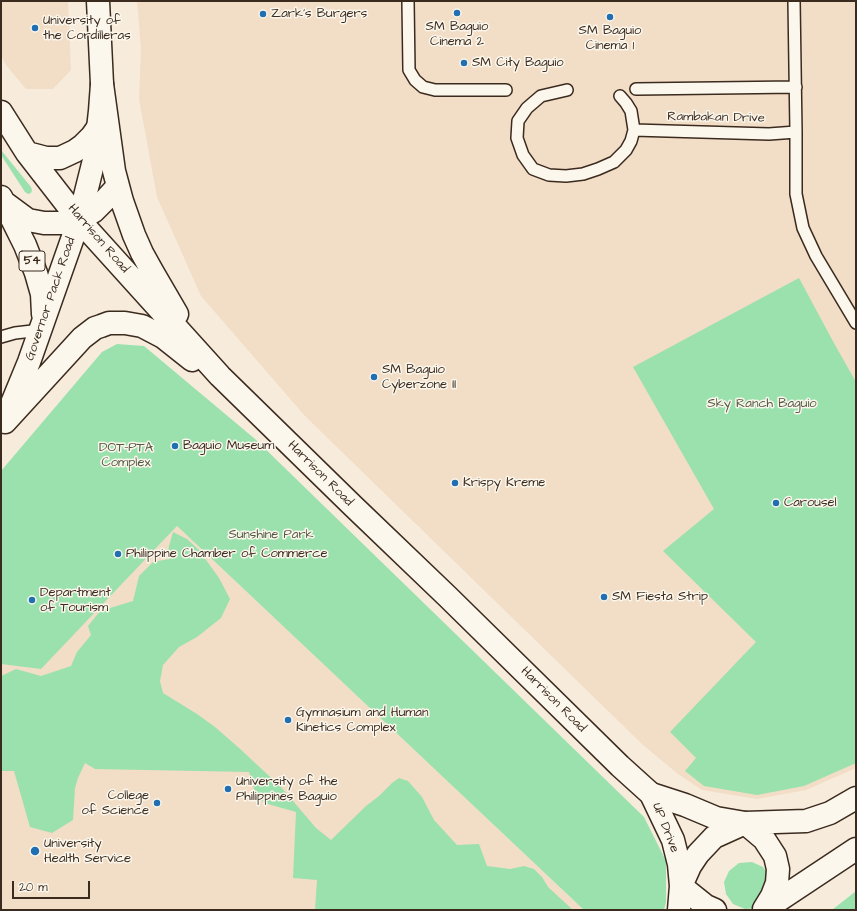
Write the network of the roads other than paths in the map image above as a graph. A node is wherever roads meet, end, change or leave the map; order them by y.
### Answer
1 (98, 1) edge
2 (408, 1) edge
3 (794, 1) edge
4 (102, 84) junction
5 (796, 87) junction
6 (636, 89) dead end
7 (506, 90) dead end
8 (567, 90) dead end
9 (620, 96) dead end
10 (1, 112) edge
11 (99, 126) junction
12 (634, 130) junction
13 (796, 132) junction
14 (27, 153) junction
15 (118, 186) junction
16 (2, 200) edge
17 (79, 220) junction
18 (856, 323) edge
19 (42, 327) junction
20 (1, 337) edge
21 (220, 376) junction
22 (264, 419) junction
23 (3, 424) edge
24 (651, 794) junction
25 (856, 798) edge
26 (745, 823) junction
27 (856, 849) edge
28 (681, 886) junction
29 (679, 910) edge
30 (715, 910) edge
31 (764, 910) edge

1 - 4 main road, Governor Pack Road
2 - 7 lane
3 - 5 lane
4 - 11 main road, Governor Pack Road
4 - 15 main road
5 - 6 lane
5 - 13 lane
8 - 12 lane
9 - 12 lane
10 - 14 main road, Harrison Road
11 - 14 main road
11 - 17 main road, Governor Pack Road
12 - 13 lane, Rambakan Drive
13 - 18 lane
14 - 17 main road, Harrison Road
15 - 17 main road
15 - 21 main road
16 - 17 main road
16 - 19 main road, 54
17 - 19 main road, Governor Pack Road / 54
17 - 21 main road, Harrison Road
19 - 20 lane
19 - 23 main road, Governor Pack Road / 54
21 - 22 main road, Harrison Road
22 - 23 main road
22 - 24 main road, Harrison Road
24 - 26 main road
24 - 28 main road, UP Drive
25 - 26 main road
26 - 28 main road
26 - 31 main road
27 - 31 main road
28 - 29 main road, UP Drive
28 - 30 main road

